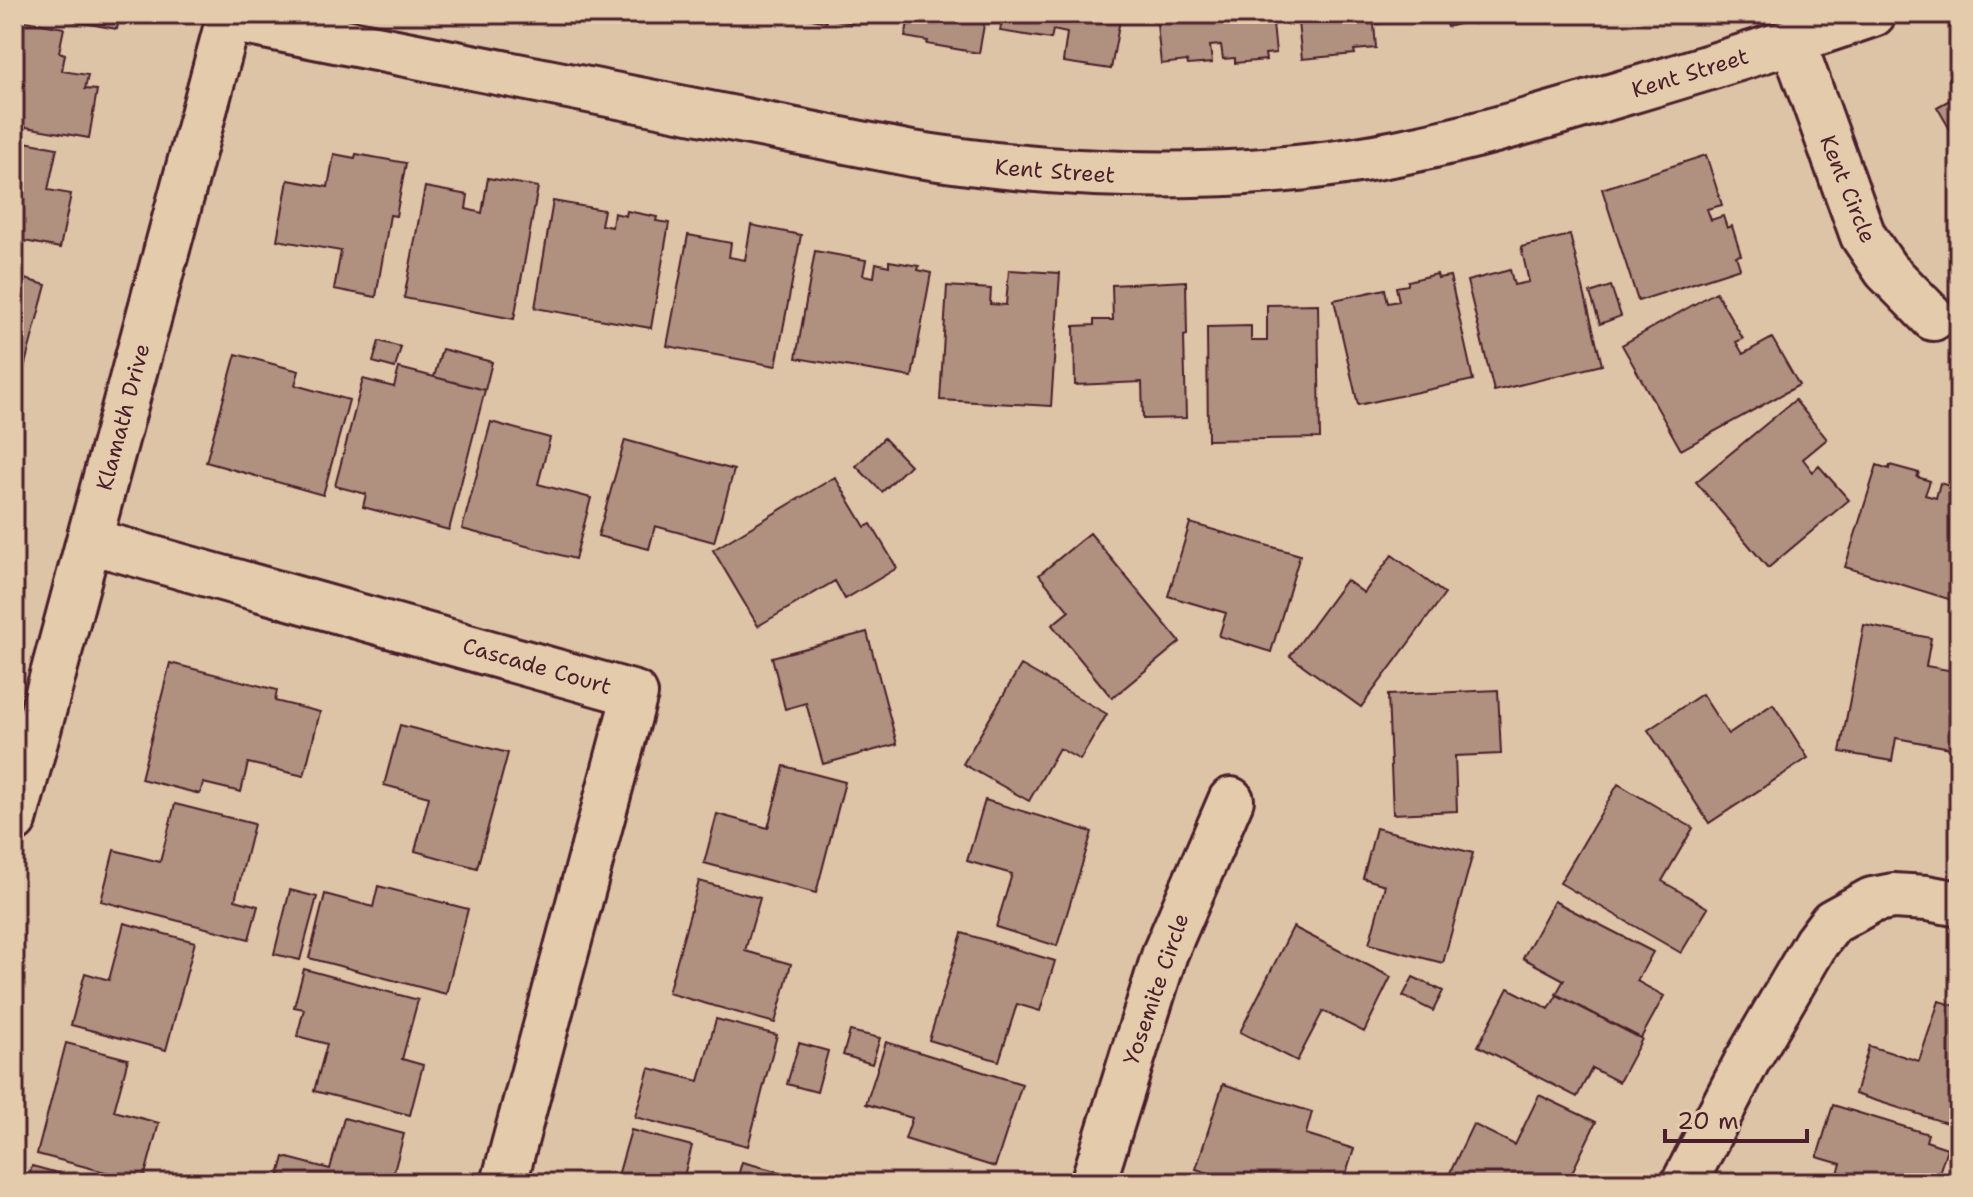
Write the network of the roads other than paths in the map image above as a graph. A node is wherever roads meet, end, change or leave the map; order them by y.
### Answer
1 (1873, 14) edge
2 (230, 17) edge
3 (1793, 42) junction
4 (1933, 318) dead end
5 (90, 541) junction
6 (1231, 800) dead end
7 (14, 820) edge
8 (1959, 904) edge
9 (504, 1183) edge
10 (1093, 1183) edge
11 (1684, 1183) edge

1 - 3 street, Kent Street
2 - 3 street, Kent Street
2 - 5 street, Klamath Drive
3 - 4 street, Kent Circle
5 - 7 street, Klamath Drive
5 - 9 street, Cascade Court
6 - 10 street, Yosemite Circle
8 - 11 street

